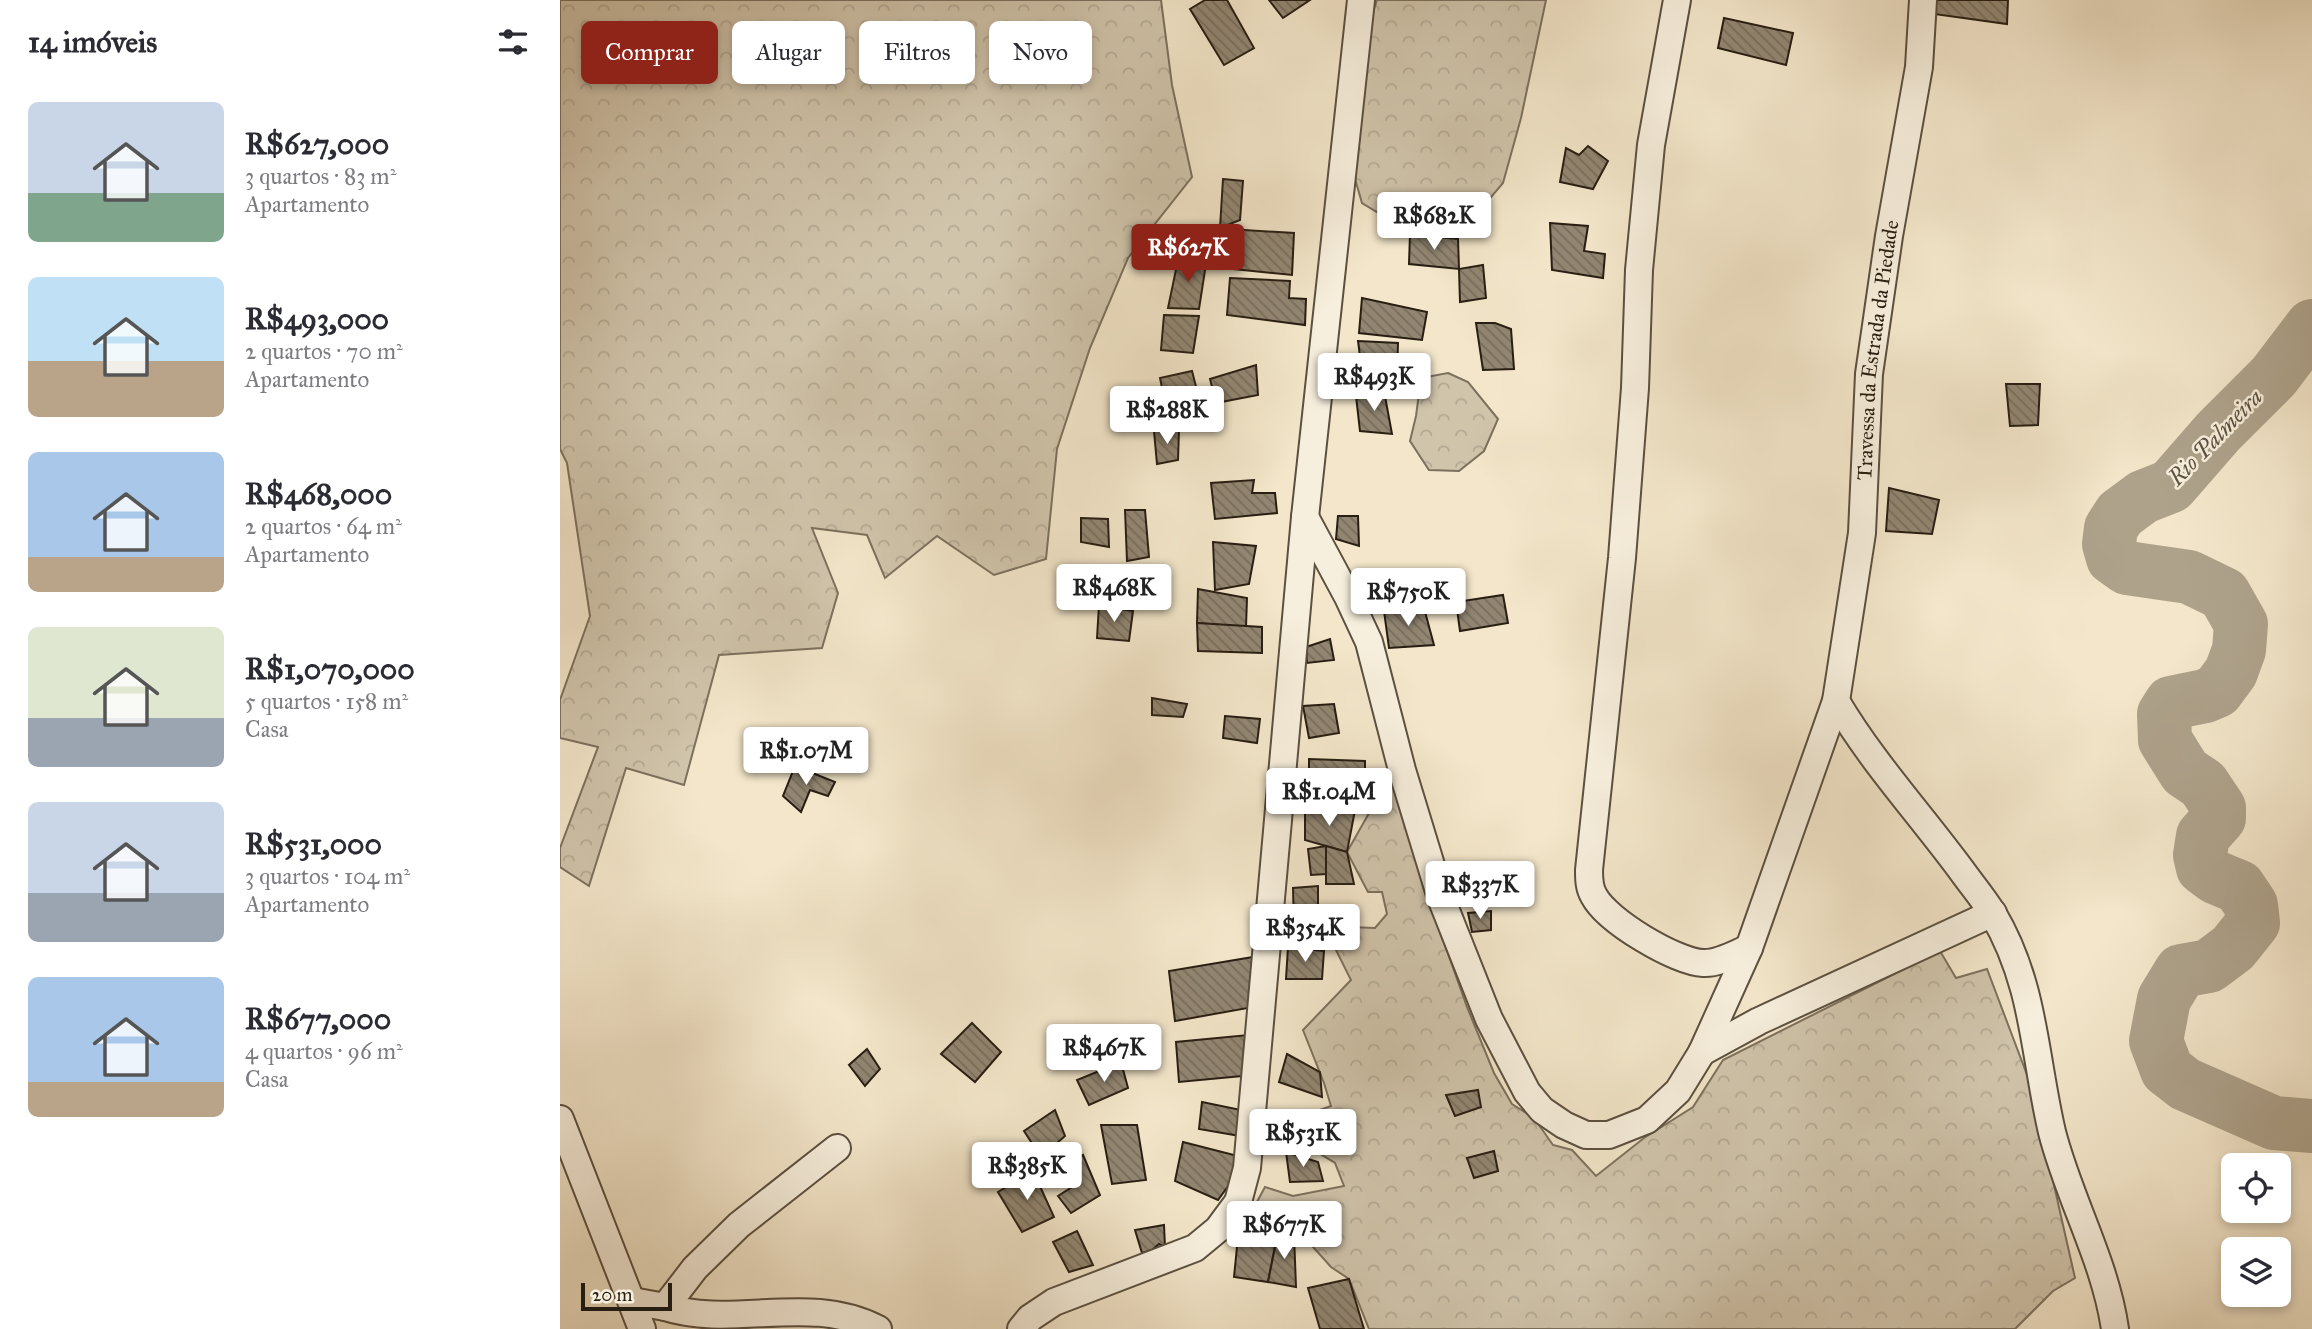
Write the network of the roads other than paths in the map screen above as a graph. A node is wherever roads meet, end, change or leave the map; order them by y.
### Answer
1 (1361, 0) edge
2 (1677, 0) edge
3 (1923, 0) edge
4 (1305, 517) junction
5 (1836, 701) junction
6 (1993, 913) junction
7 (1749, 948) junction
8 (1702, 1052) junction
9 (560, 1119) edge
10 (837, 1148) dead end
11 (632, 1301) junction
12 (664, 1307) junction
13 (642, 1329) edge
14 (878, 1329) edge
15 (1021, 1329) edge
16 (2115, 1329) edge

1 - 4 street
2 - 7 street
3 - 5 street, Travessa da Estrada da Piedade
4 - 8 street, Travessa da Estrada da Piedade
4 - 15 street
5 - 6 street
5 - 7 street, Travessa da Estrada da Piedade
6 - 8 street
6 - 16 street
7 - 8 street, Travessa da Estrada da Piedade
9 - 11 street
10 - 12 street
11 - 12 street
11 - 13 street
12 - 14 street

